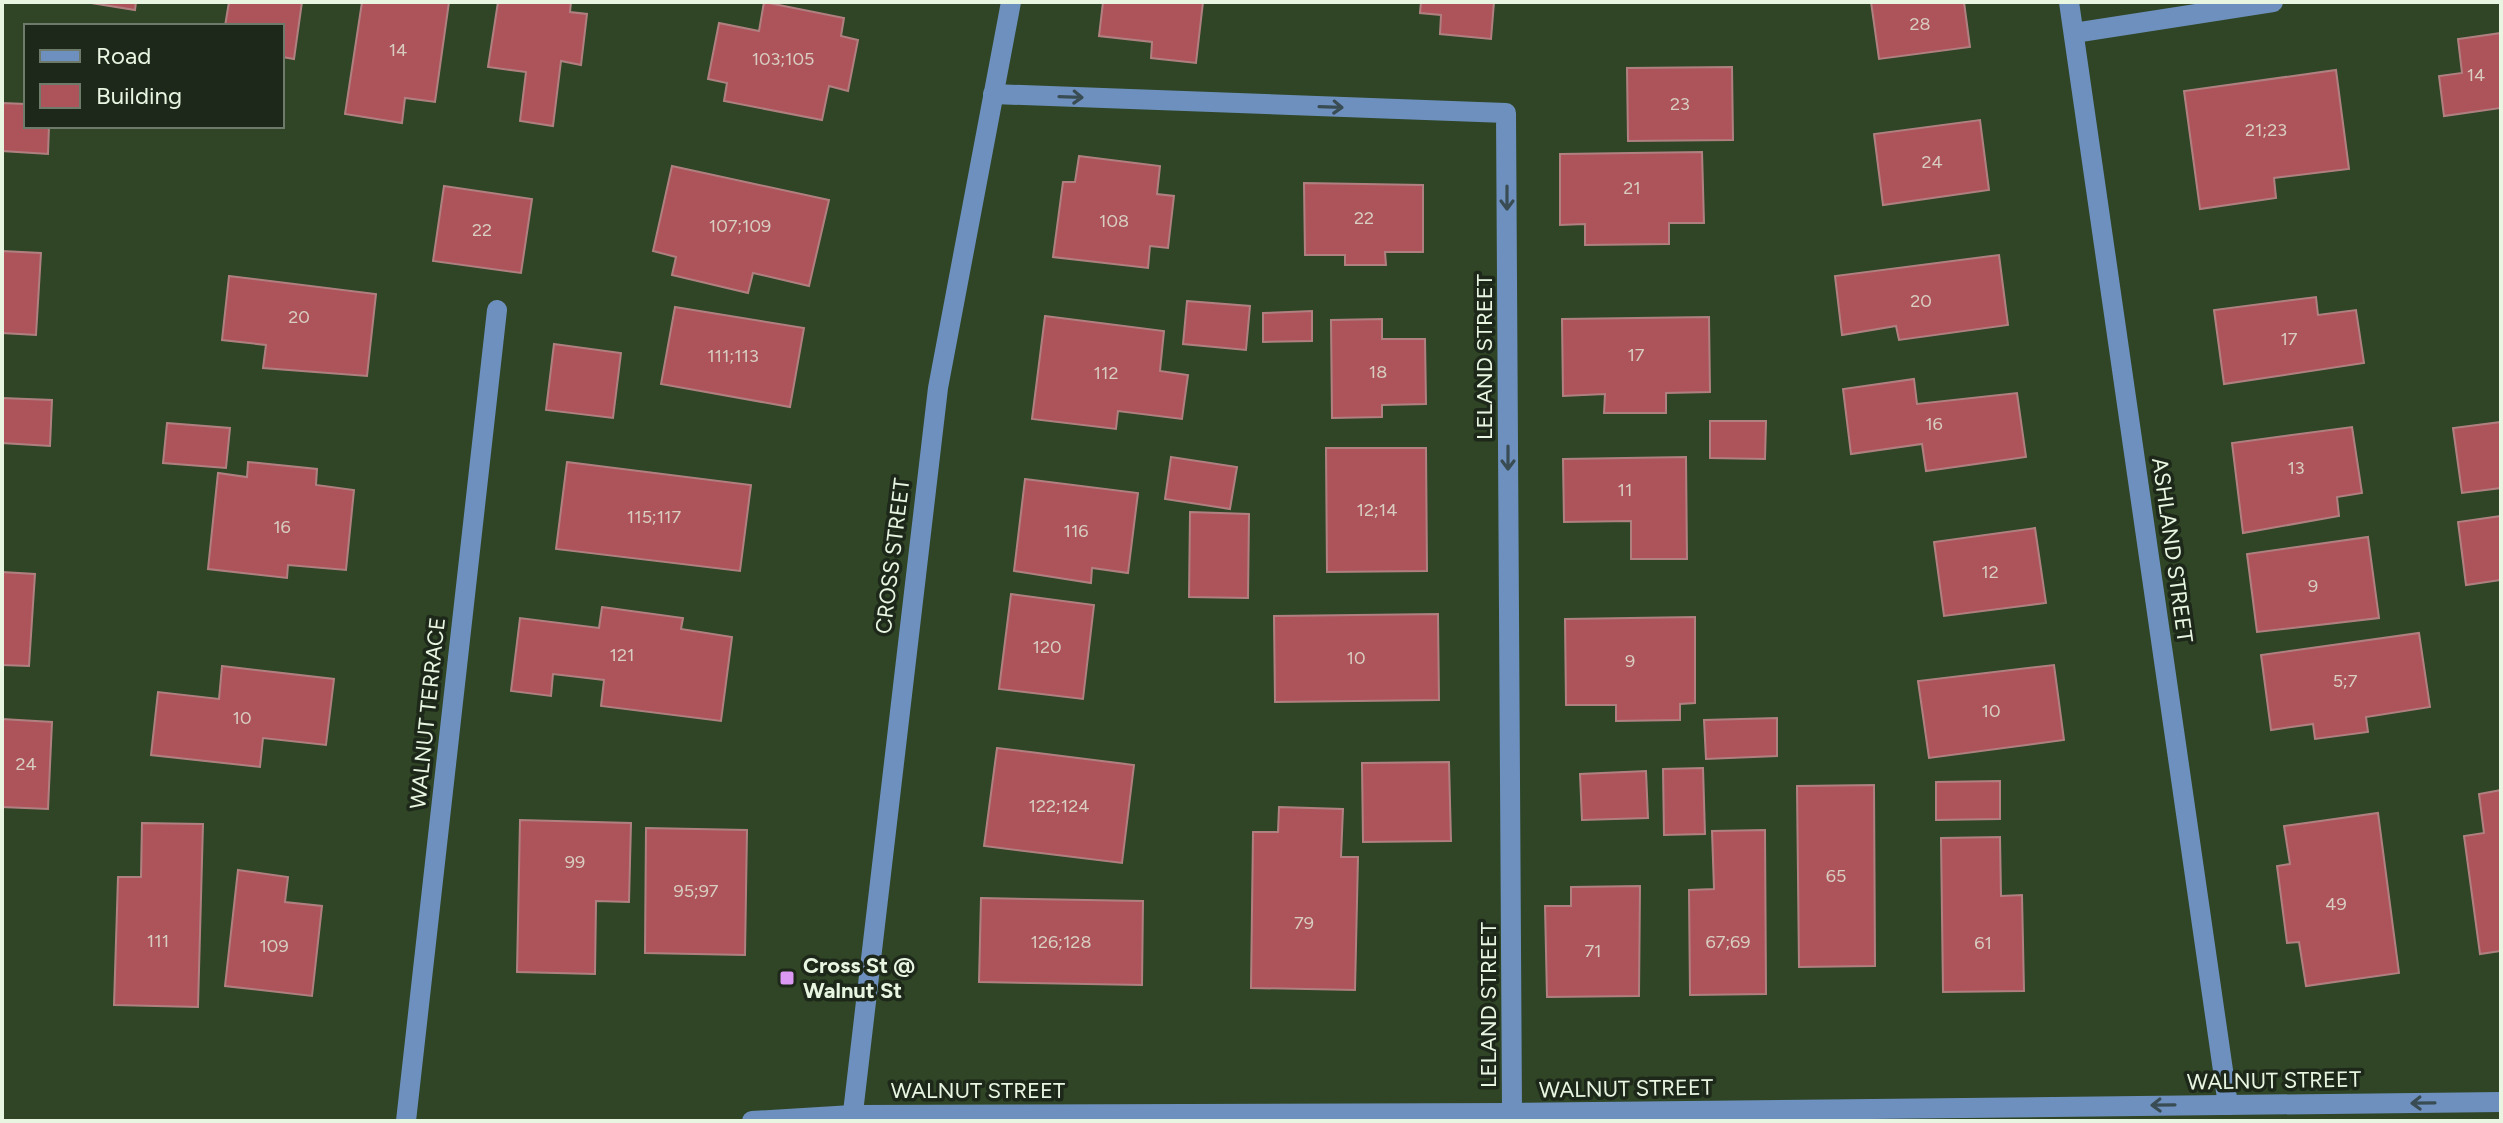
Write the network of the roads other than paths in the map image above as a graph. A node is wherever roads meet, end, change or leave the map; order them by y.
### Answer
1 (1011, 2) edge
2 (2069, 2) edge
3 (2273, 2) edge
4 (2074, 33) junction
5 (993, 94) junction
6 (497, 310) dead end
7 (2501, 1102) edge
8 (2228, 1105) junction
9 (1512, 1113) junction
10 (852, 1118) edge
11 (406, 1121) edge
12 (752, 1121) edge

1 - 5 street, CROSS STREET
2 - 4 street, ASHLAND STREET
3 - 4 street
4 - 8 street, ASHLAND STREET
5 -> 9 street, LELAND STREET
5 - 10 street, CROSS STREET
6 - 11 street, WALNUT TERRACE
7 -> 8 street, WALNUT STREET
8 -> 9 street, WALNUT STREET
9 - 10 street, WALNUT STREET
10 - 12 street, WALNUT STREET

